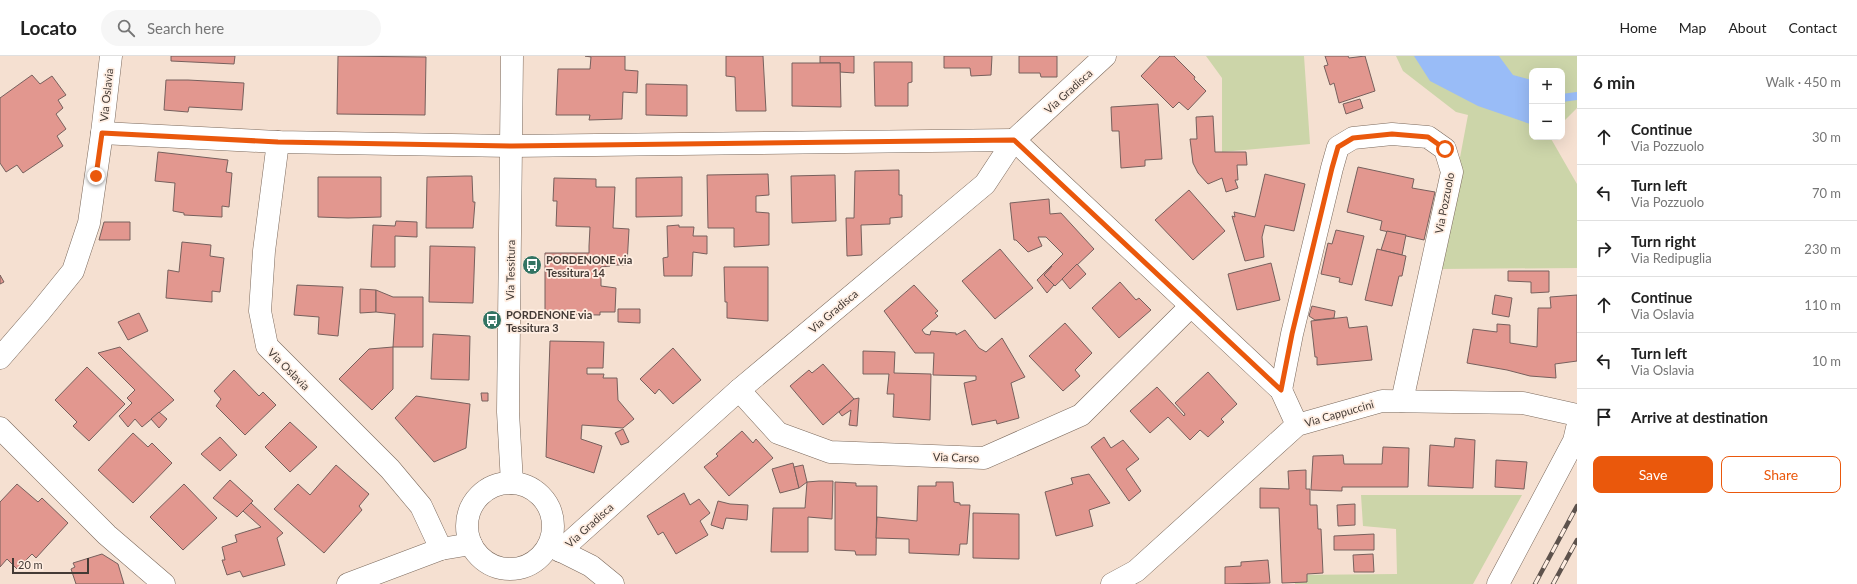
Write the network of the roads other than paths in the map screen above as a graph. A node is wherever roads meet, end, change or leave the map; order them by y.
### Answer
1 (111, 56) edge
2 (512, 56) edge
3 (1105, 56) edge
4 (102, 133) junction
5 (1014, 140) junction
6 (278, 142) junction
7 (512, 146) junction
8 (1191, 306) junction
9 (0, 358) edge
10 (739, 390) junction
11 (1281, 390) junction
12 (1402, 401) junction
13 (1577, 415) edge
14 (1297, 425) junction
15 (0, 428) edge
16 (1577, 428) edge
17 (512, 483) junction
18 (471, 544) junction
19 (555, 548) junction
20 (441, 549) junction
21 (164, 584) edge
22 (348, 584) edge
23 (614, 584) edge
24 (1112, 584) edge
25 (1498, 584) edge

1 - 4 street, Via Oslavia
2 - 7 street, Via Tessitura
3 - 5 street, Via Gradisca
4 - 6 street, Via Oslavia
4 - 9 street, Via Oslavia
5 - 7 street, Via Oslavia
5 - 8 street
5 - 10 street, Via Gradisca
6 - 7 street, Via Oslavia
6 - 20 street, Via Oslavia
7 - 17 street, Via Tessitura
8 - 10 street, Via Carso
8 - 11 street
10 - 19 street, Via Gradisca
11 - 12 street, Via Pozzuolo
11 - 14 street
12 - 13 street, Via Cappuccini
12 - 14 street, Via Cappuccini
14 - 24 street, Via Cappuccini
15 - 21 street
16 - 25 street
17 - 18 street
17 - 19 street
18 - 19 street
18 - 20 street
19 - 23 street
20 - 22 street

